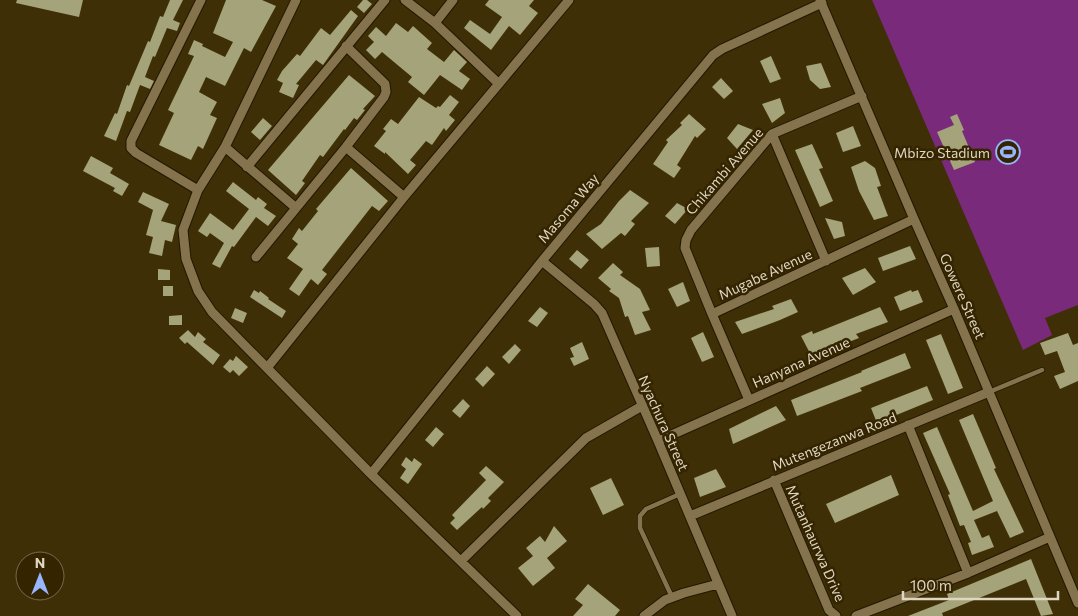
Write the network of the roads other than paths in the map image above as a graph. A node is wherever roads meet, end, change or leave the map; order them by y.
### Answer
1 (201, 0) edge
2 (296, 0) edge
3 (385, 0) edge
4 (405, 0) edge
5 (453, 0) edge
6 (568, 0) edge
7 (821, 2) edge
8 (435, 23) junction
9 (346, 46) junction
10 (499, 84) junction
11 (862, 96) junction
12 (772, 134) junction
13 (225, 147) junction
14 (346, 147) junction
15 (247, 167) junction
16 (198, 190) junction
17 (404, 197) junction
18 (296, 208) junction
19 (914, 219) junction
20 (256, 257) dead end
21 (542, 261) junction
22 (826, 261) junction
23 (954, 309) junction
24 (712, 314) junction
25 (267, 368) junction
26 (1042, 370) dead end
27 (989, 392) junction
28 (749, 400) junction
29 (642, 406) junction
30 (908, 425) junction
31 (658, 441) junction
32 (371, 474) junction
33 (774, 480) junction
34 (680, 494) junction
35 (690, 516) junction
36 (1050, 538) junction
37 (461, 561) junction
38 (968, 572) junction
39 (718, 584) junction
40 (672, 597) junction
41 (1078, 603) edge
42 (517, 616) edge
43 (644, 616) edge
44 (732, 616) edge
45 (836, 616) edge
46 (856, 616) edge

1 - 16 street
2 - 13 street
3 - 9 street
4 - 8 street
5 - 8 street
6 - 10 street
7 - 11 street, Gowere Street
7 - 21 street, Masoma Way
8 - 10 street
9 - 14 street
9 - 15 street
10 - 17 street
11 - 12 street, Chikambi Avenue
11 - 19 street, Gowere Street
12 - 22 street
12 - 24 street, Chikambi Avenue
13 - 15 street
13 - 16 street
14 - 17 street
14 - 18 street
15 - 18 street
16 - 25 street
17 - 25 street
18 - 20 street
19 - 22 street, Mugabe Avenue
19 - 23 street, Gowere Street
21 - 29 street, Nyachura Street
21 - 32 street, Masoma Way
22 - 24 street, Mugabe Avenue
23 - 27 street, Gowere Street
23 - 28 street, Hanyana Avenue
24 - 28 street, Mugabe Avenue
25 - 32 street
26 - 27 lane
27 - 30 street, Mutengezanwa Road
27 - 36 street, Gowere Street
28 - 31 street, Hanyana Avenue
29 - 31 street, Nyachura Street
29 - 37 street
30 - 33 street, Mutengezanwa Road
30 - 38 street
31 - 34 street, Nyachura Street
32 - 37 street
33 - 35 street, Mutengezanwa Road
33 - 45 street, Mutanhaurwa Drive
34 - 35 street, Nyachura Street
34 - 40 lane
35 - 39 street, Nyachura Street
36 - 38 street, Mutanhaurwa Drive
36 - 41 street, Gowere Street
37 - 42 street
38 - 46 street, Mutanhaurwa Drive
39 - 40 street
39 - 44 street, Nyachura Street
40 - 43 street

